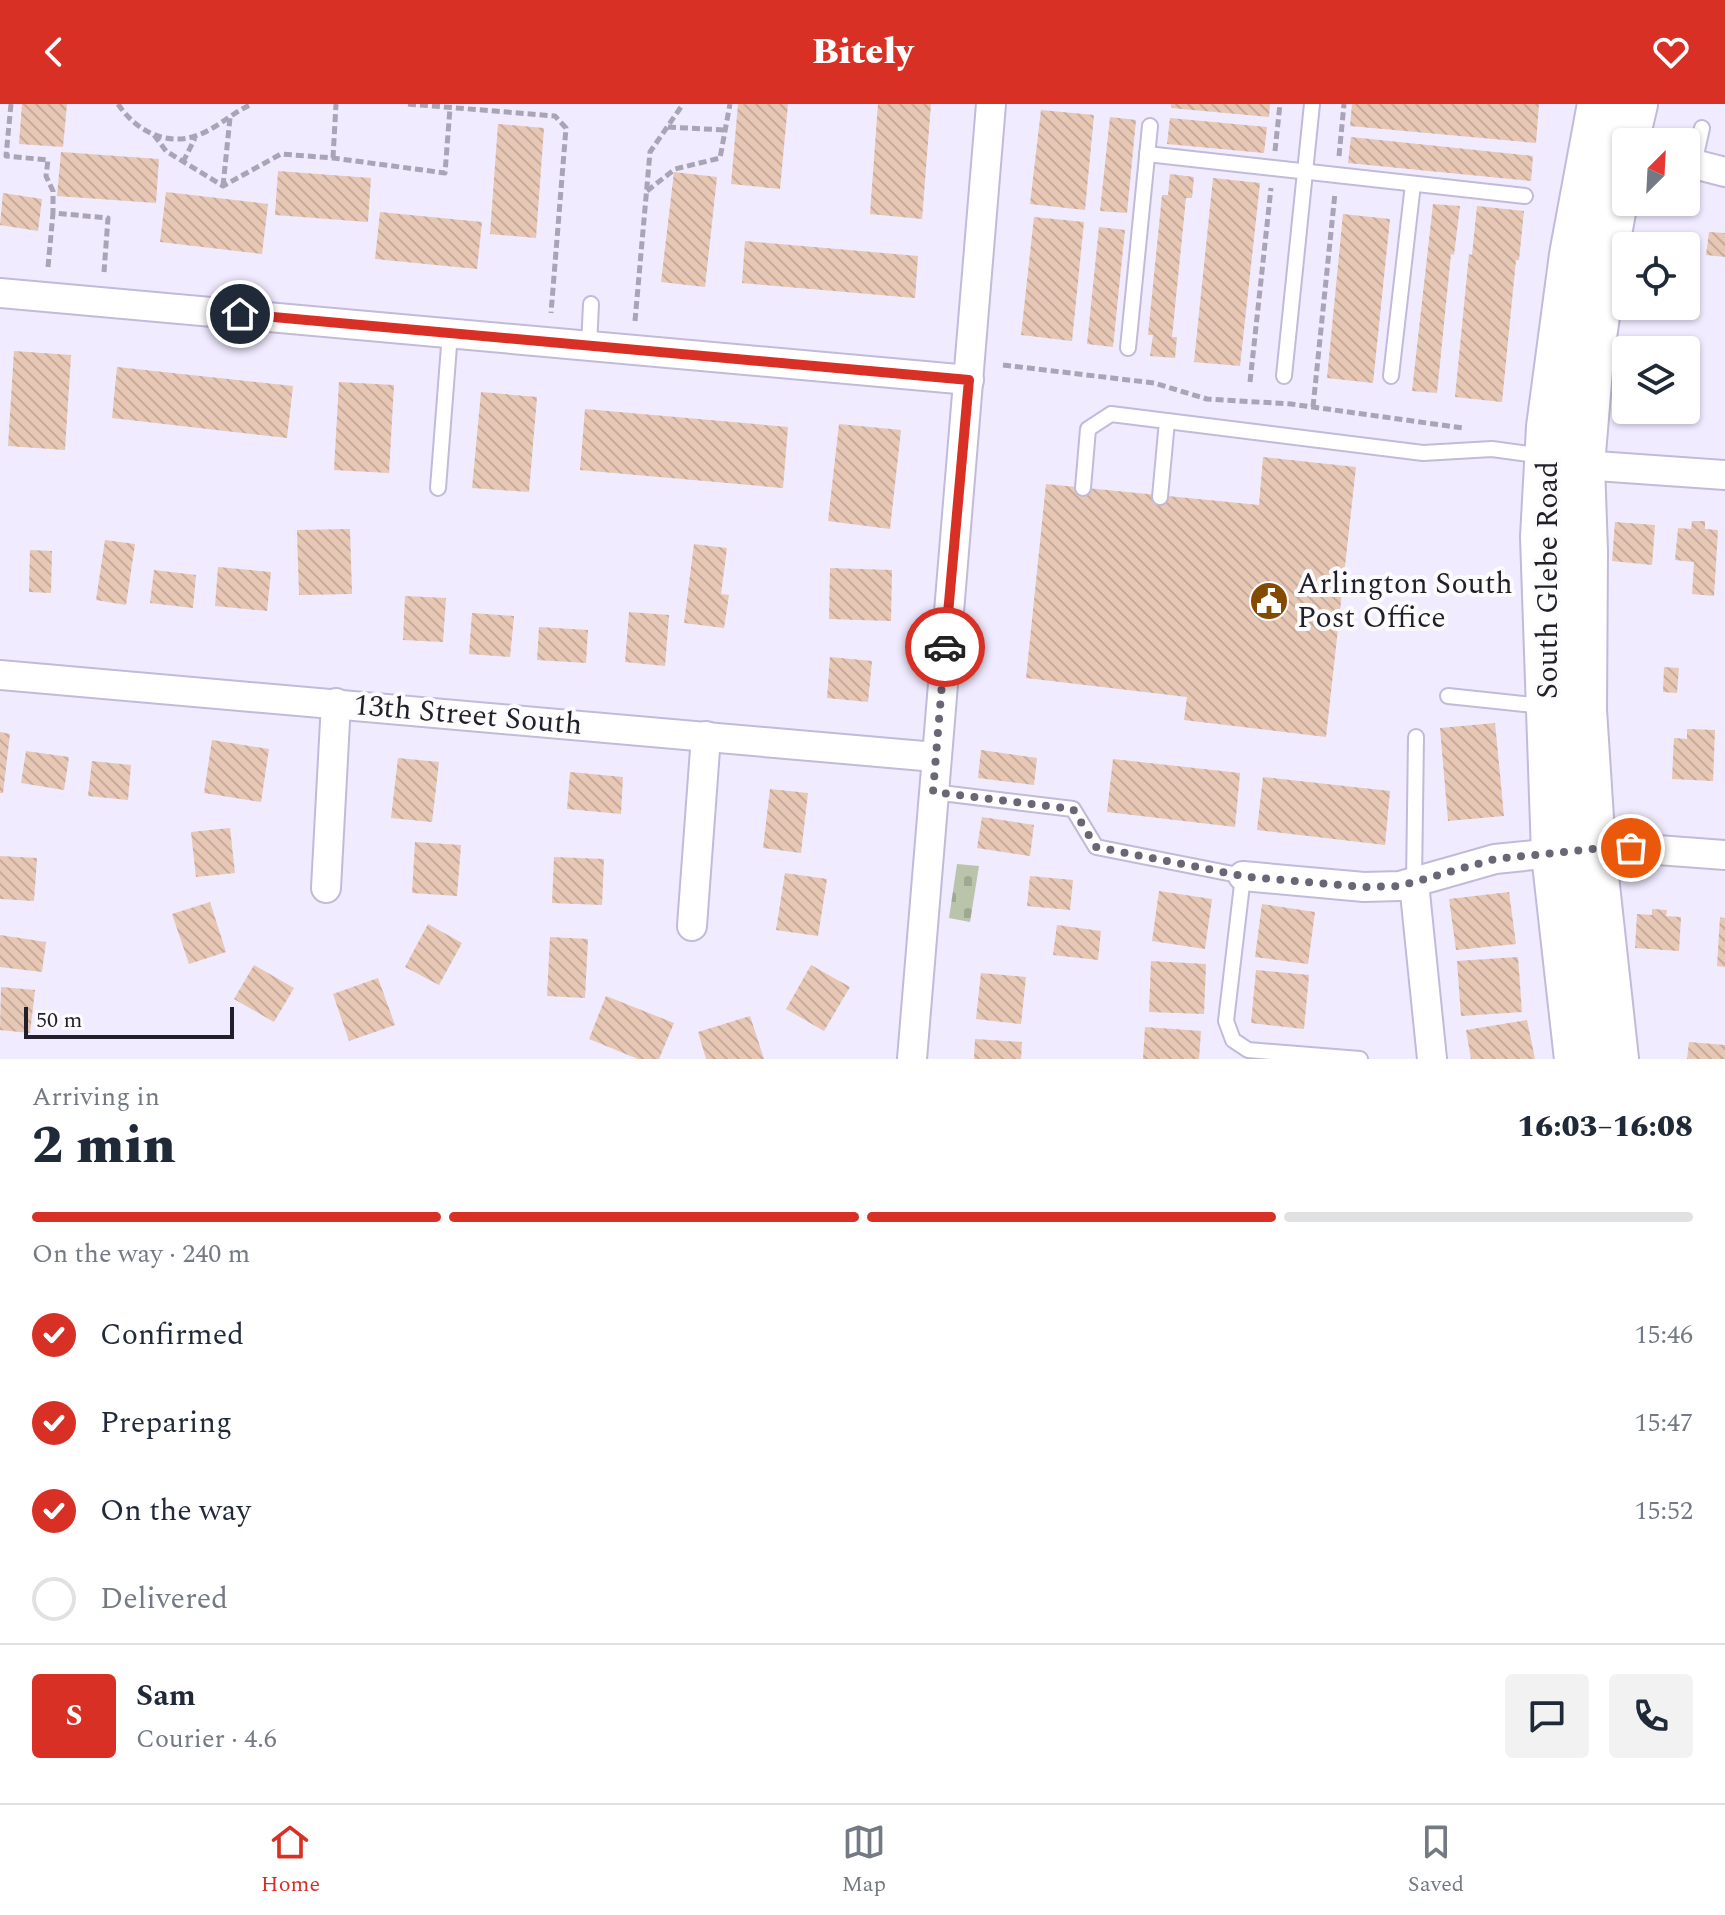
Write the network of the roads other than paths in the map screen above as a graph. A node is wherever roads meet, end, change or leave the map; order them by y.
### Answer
1 (991, 104) edge
2 (1312, 104) edge
3 (1600, 104) edge
4 (1635, 104) edge
5 (1150, 126) dead end
6 (1630, 128) edge
7 (1702, 128) dead end
8 (1700, 134) edge
9 (1147, 154) junction
10 (1700, 166) edge
11 (1725, 172) edge
12 (1305, 173) junction
13 (1413, 184) junction
14 (1525, 196) dead end
15 (1614, 216) edge
16 (0, 293) edge
17 (591, 304) dead end
18 (450, 333) junction
19 (589, 346) junction
20 (1128, 348) dead end
21 (1284, 376) dead end
22 (1391, 376) dead end
23 (969, 380) junction
24 (1167, 421) junction
25 (1564, 461) junction
26 (1725, 475) edge
27 (438, 488) dead end
28 (1083, 488) dead end
29 (1160, 497) dead end
30 (0, 675) edge
31 (1448, 696) dead end
32 (336, 703) junction
33 (1549, 707) junction
34 (706, 736) junction
35 (1416, 737) dead end
36 (935, 757) junction
37 (933, 792) junction
38 (1574, 851) junction
39 (1725, 855) edge
40 (1243, 876) junction
41 (1414, 883) junction
42 (326, 888) dead end
43 (692, 926) dead end
44 (912, 1059) edge
45 (1360, 1059) edge
46 (1432, 1059) edge
47 (1577, 1059) edge
48 (1616, 1059) edge

1 - 23 street
2 - 12 lane
3 - 25 main road, South Glebe Road
4 - 6 main road, South Glebe Road
5 - 9 lane
7 - 8 lane
9 - 12 lane
9 - 20 lane
10 - 11 street
12 - 13 lane
12 - 21 lane
13 - 14 lane
13 - 22 lane
15 - 25 main road, South Glebe Road
16 - 18 street
17 - 19 lane
18 - 19 street
18 - 27 lane
19 - 23 street
23 - 36 street
24 - 25 lane
24 - 28 lane
24 - 29 lane
25 - 26 street
25 - 33 main road, South Glebe Road
25 - 38 main road, South Glebe Road
30 - 32 street, 13th Street South
31 - 33 lane
32 - 34 street, 13th Street South
32 - 42 street
33 - 38 main road, South Glebe Road
34 - 36 street, 13th Street South
34 - 43 street
35 - 41 lane
36 - 37 street
37 - 40 lane
37 - 44 street
38 - 39 street
38 - 41 street
38 - 47 main road, South Glebe Road
38 - 48 main road, South Glebe Road
40 - 41 street
40 - 45 lane
41 - 46 street

